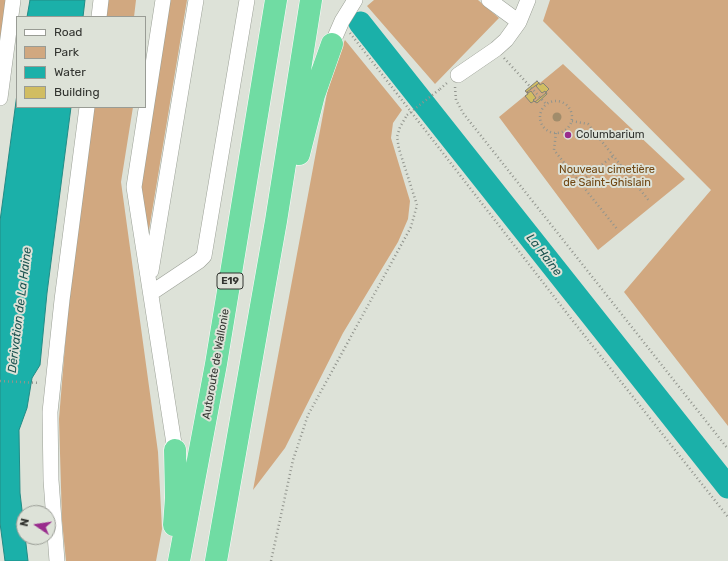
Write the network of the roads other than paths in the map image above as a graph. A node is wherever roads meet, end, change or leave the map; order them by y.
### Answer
1 (13, 0) edge
2 (101, 0) edge
3 (163, 0) edge
4 (196, 0) edge
5 (247, 0) edge
6 (276, 0) edge
7 (311, 0) edge
8 (489, 0) edge
9 (528, 0) edge
10 (354, 1) edge
11 (99, 16) edge
12 (519, 22) junction
13 (341, 38) joint
14 (458, 74) road end
15 (0, 98) edge
16 (87, 108) edge
17 (276, 221) junction
18 (150, 288) junction
19 (175, 450) joint
20 (57, 561) edge
21 (174, 561) edge
22 (179, 561) edge
23 (216, 561) edge

1 - 15 street
2 - 11 street
3 - 18 street
4 - 18 street
5 - 18 street
6 - 22 highway, Autoroute de Wallonie / E19
7 - 17 highway
8 - 12 street
9 - 12 street
10 - 13 street
12 - 14 street
13 - 17 highway
16 - 20 street
17 - 23 highway
18 - 19 street
19 - 21 highway

